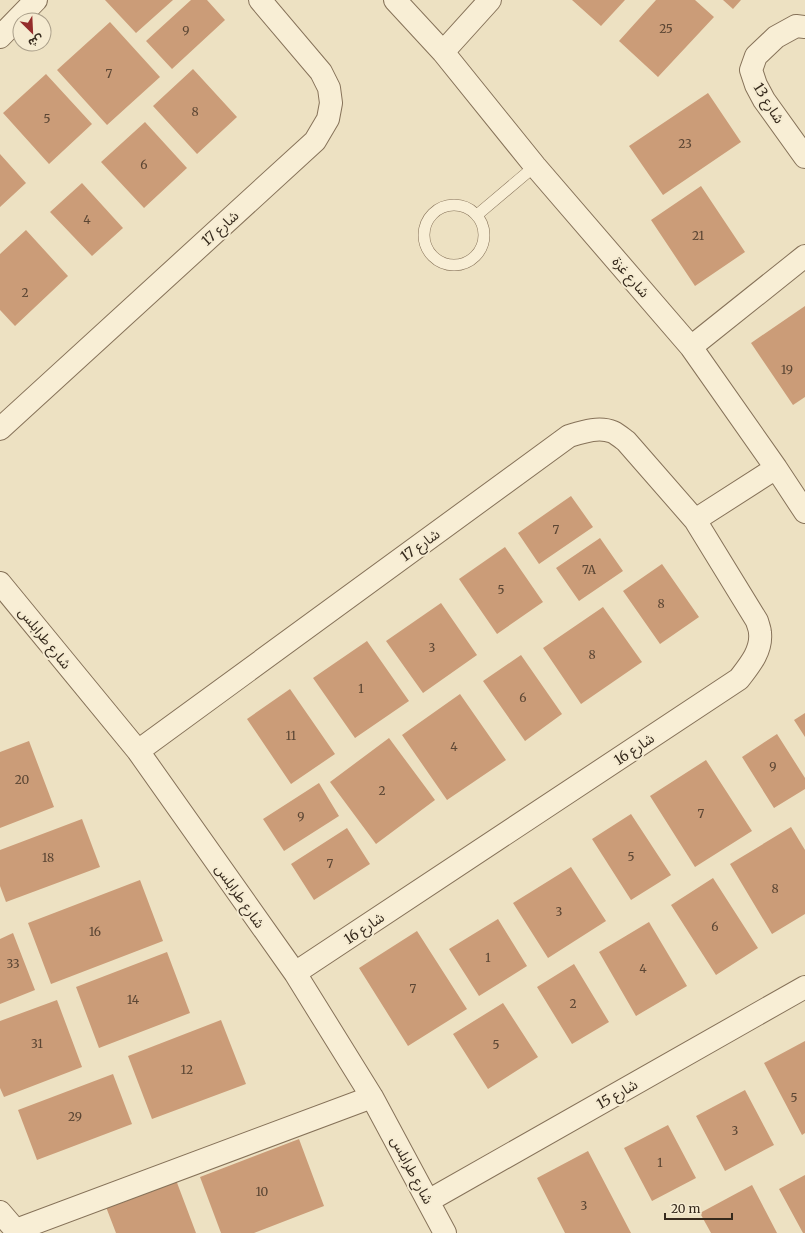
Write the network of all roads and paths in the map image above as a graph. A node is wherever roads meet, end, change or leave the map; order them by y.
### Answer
1 (36, 0) edge
2 (260, 0) edge
3 (395, 0) edge
4 (490, 0) edge
5 (805, 27) edge
6 (0, 37) edge
7 (443, 52) junction
8 (805, 157) edge
9 (535, 166) junction
10 (477, 215) junction
11 (805, 256) edge
12 (691, 347) junction
13 (0, 429) edge
14 (776, 468) junction
15 (805, 512) edge
16 (694, 520) junction
17 (0, 583) edge
18 (138, 751) junction
19 (295, 973) junction
20 (805, 987) edge
21 (372, 1097) junction
22 (428, 1201) junction
23 (0, 1212) edge
24 (17, 1231) edge
25 (444, 1233) edge

1 - 6 street
2 - 13 street, شارع 17
3 - 7 street, شارع غزة
4 - 7 street
5 - 8 street, شارع 13
7 - 9 street, شارع غزة
9 - 10 lane
9 - 12 street, شارع غزة
10 - 10 lane
11 - 12 street
12 - 14 street, شارع غزة
14 - 15 street, شارع غزة
14 - 16 street
16 - 18 street, شارع 17
16 - 19 street, شارع 16
17 - 18 street, شارع طرابلس
18 - 19 street, شارع طرابلس
19 - 21 street, شارع طرابلس
20 - 22 street, شارع 15
21 - 22 street, شارع طرابلس
21 - 24 street
22 - 25 street, شارع طرابلس
23 - 24 street

